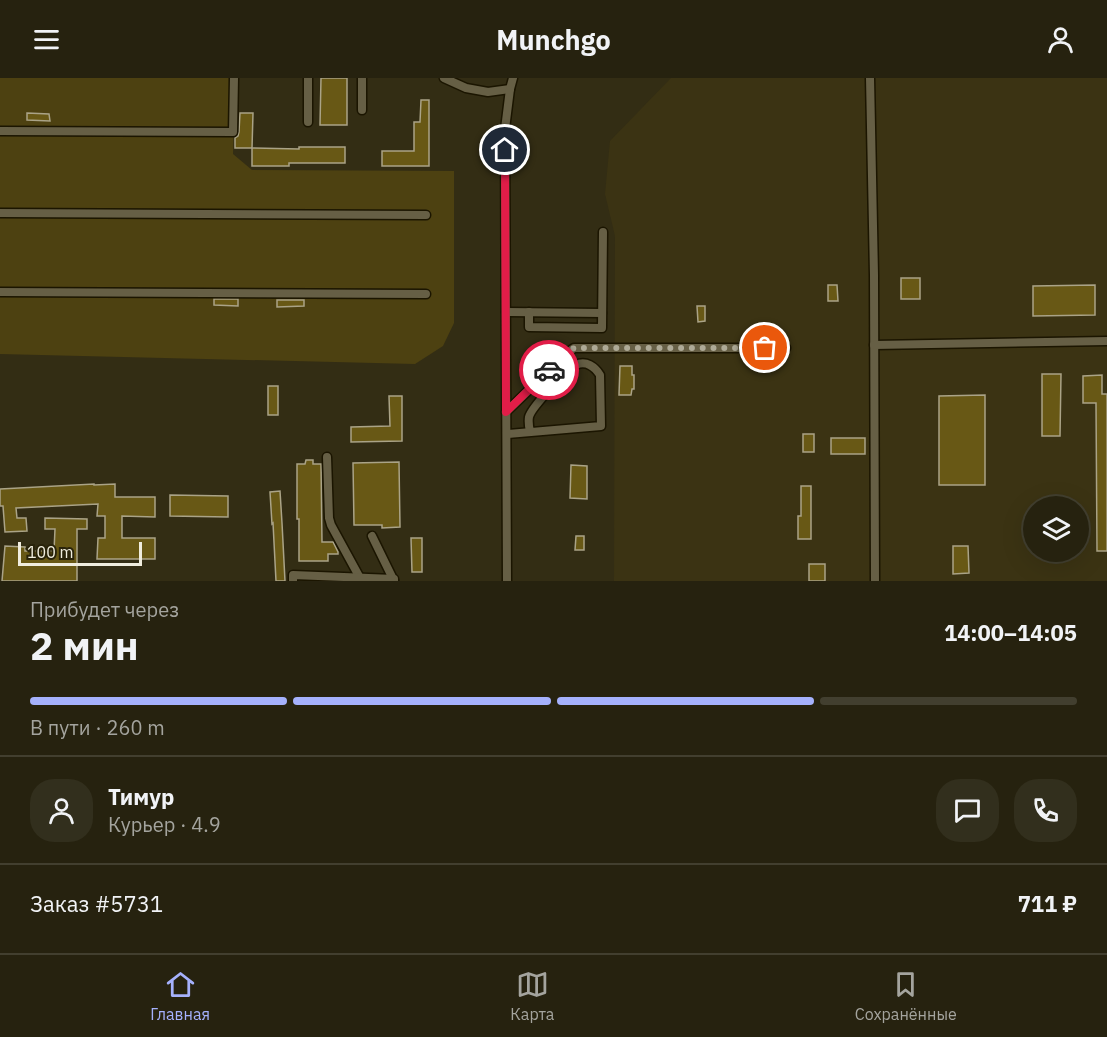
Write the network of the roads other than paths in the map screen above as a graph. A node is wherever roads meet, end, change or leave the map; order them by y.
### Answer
1 (234, 78) edge
2 (308, 78) edge
3 (362, 78) edge
4 (444, 78) edge
5 (513, 78) edge
6 (870, 78) edge
7 (510, 89) junction
8 (362, 110) dead end
9 (308, 122) dead end
10 (0, 131) edge
11 (0, 213) edge
12 (426, 215) dead end
13 (603, 232) dead end
14 (0, 292) edge
15 (426, 294) dead end
16 (506, 312) junction
17 (529, 312) junction
18 (602, 313) junction
19 (1107, 340) edge
20 (874, 345) junction
21 (786, 348) dead end
22 (506, 412) junction
23 (530, 432) junction
24 (507, 434) junction
25 (327, 457) dead end
26 (372, 536) dead end
27 (360, 578) junction
28 (394, 580) edge
29 (293, 581) edge
30 (507, 581) edge
31 (875, 581) edge

1 - 10 street
2 - 9 street
3 - 8 street
4 - 7 street
5 - 7 street
6 - 20 street
7 - 16 street
11 - 12 street
13 - 18 street
14 - 15 street
16 - 17 street
16 - 22 street
17 - 18 street
17 - 18 street
19 - 20 street
20 - 31 street
21 - 22 street
22 - 24 street
23 - 23 street
23 - 24 street
24 - 30 street
25 - 27 street
26 - 28 street
27 - 28 street
27 - 29 street

